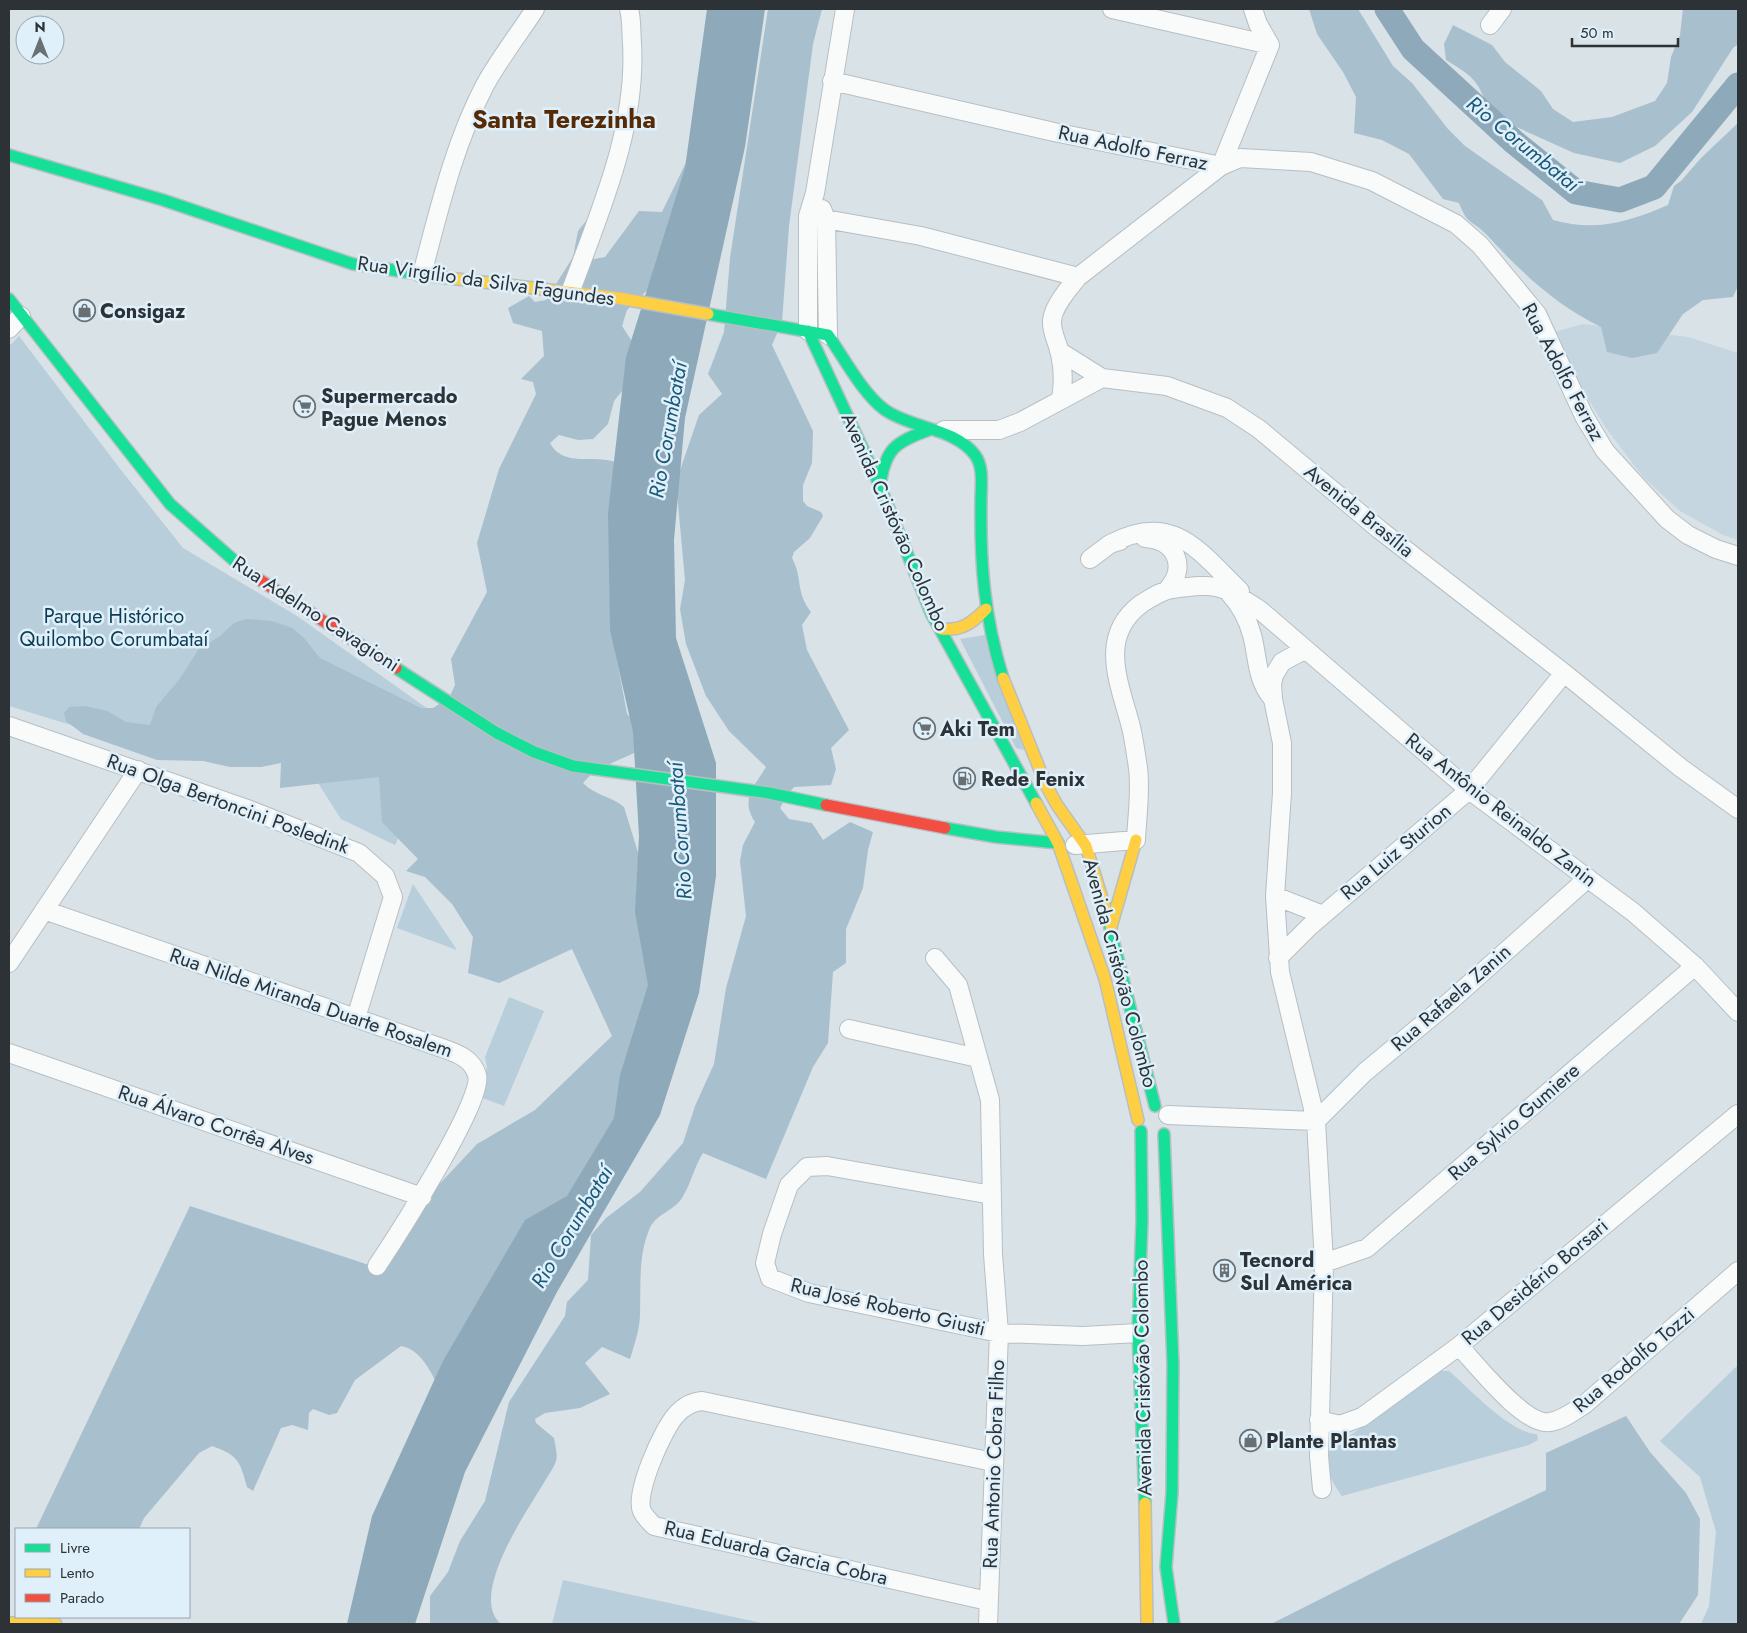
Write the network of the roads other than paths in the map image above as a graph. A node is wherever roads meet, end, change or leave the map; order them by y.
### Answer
1 (535, 9) edge
2 (845, 9) edge
3 (1112, 9) edge
4 (1253, 9) edge
5 (1502, 9) edge
6 (627, 10) edge
7 (1490, 26) dead end
8 (1270, 45) junction
9 (832, 81) junction
10 (9, 155) edge
11 (1220, 166) junction
12 (815, 193) junction
13 (808, 216) junction
14 (826, 220) junction
15 (422, 274) junction
16 (1078, 277) junction
17 (570, 293) junction
18 (9, 299) edge
19 (21, 316) junction
20 (9, 329) edge
21 (808, 331) junction
22 (828, 335) junction
23 (1059, 351) junction
24 (1102, 378) junction
25 (1060, 400) junction
26 (929, 430) junction
27 (880, 486) junction
28 (1110, 544) junction
29 (1738, 556) edge
30 (1090, 559) dead end
31 (1224, 588) junction
32 (1167, 590) junction
33 (986, 609) junction
34 (1260, 610) junction
35 (941, 629) junction
36 (1304, 650) junction
37 (1564, 673) junction
38 (1273, 699) junction
39 (9, 726) edge
40 (1037, 761) junction
41 (138, 770) junction
42 (1469, 790) junction
43 (1738, 809) edge
44 (1038, 810) junction
45 (996, 837) junction
46 (1136, 840) junction
47 (1058, 843) junction
48 (1086, 846) junction
49 (1588, 878) junction
50 (1275, 896) junction
51 (44, 910) junction
52 (1322, 915) junction
53 (1111, 928) junction
54 (934, 958) dead end
55 (1278, 958) junction
56 (9, 963) edge
57 (1696, 966) junction
58 (1738, 1012) edge
59 (356, 1018) junction
60 (849, 1029) dead end
61 (9, 1054) edge
62 (978, 1058) junction
63 (1161, 1111) junction
64 (1738, 1114) edge
65 (1316, 1120) junction
66 (1140, 1126) junction
67 (1164, 1134) junction
68 (992, 1195) junction
69 (422, 1197) junction
70 (1324, 1263) junction
71 (377, 1266) dead end
72 (1738, 1271) edge
73 (999, 1333) junction
74 (1138, 1333) junction
75 (1459, 1346) junction
76 (1320, 1420) junction
77 (993, 1462) junction
78 (1322, 1489) dead end
79 (988, 1601) junction
80 (9, 1623) edge
81 (56, 1624) edge
82 (988, 1624) edge
83 (1146, 1624) edge
84 (1174, 1624) edge

1 - 15 street
2 - 9 street, Avenida Cristóvão Colombo
3 - 8 street
4 - 8 street
5 - 7 street
6 - 17 street
8 - 11 street
9 - 11 street, Rua Adolfo Ferraz
9 - 12 street, Avenida Cristóvão Colombo
10 - 15 main road, Rua Virgílio da Silva Fagundes
11 - 16 street
11 - 29 street, Rua Adolfo Ferraz
12 - 13 street, Avenida Cristóvão Colombo
12 - 14 street
13 - 14 street
13 - 21 street, Avenida Cristóvão Colombo
14 - 16 street
14 - 22 street
15 - 17 main road, Rua Virgílio da Silva Fagundes
16 - 23 street
17 - 21 main road, Rua Virgílio da Silva Fagundes
18 - 19 main road, Rua Adelmo Cavagioni
19 - 20 street
19 - 45 main road, Rua Adelmo Cavagioni
21 - 22 main road, Rua Virgílio da Silva Fagundes
21 - 27 main road, Avenida Cristóvão Colombo
22 - 26 main road, Avenida Cristóvão Colombo
23 - 24 street
23 - 25 street
24 - 25 street
24 - 37 street, Avenida Brasília
25 - 26 street
26 - 27 main road
26 - 33 main road, Avenida Cristóvão Colombo
27 - 35 main road, Avenida Cristóvão Colombo
28 - 30 street, Rua Antônio Reinaldo Zanin
28 - 32 street, Rua Antônio Reinaldo Zanin
28 - 34 street, Rua Antônio Reinaldo Zanin
31 - 32 street, Rua Antônio Reinaldo Zanin
31 - 34 street, Rua Antônio Reinaldo Zanin
31 - 38 street
32 - 46 street, Rua Antônio Reinaldo Zanin
33 - 35 main road
33 - 40 main road, Avenida Cristóvão Colombo
34 - 36 street, Rua Antônio Reinaldo Zanin
35 - 44 main road, Avenida Cristóvão Colombo
36 - 38 street
36 - 42 street, Rua Antônio Reinaldo Zanin
37 - 42 street, Rua Luiz Sturion
37 - 43 street, Avenida Brasília
38 - 50 street
39 - 41 street, Rua Olga Bertoncini Posledink
40 - 44 main road
40 - 48 main road, Avenida Cristóvão Colombo
41 - 51 street
41 - 59 street, Rua Olga Bertoncini Posledink
42 - 49 street, Rua Antônio Reinaldo Zanin
42 - 52 street, Rua Luiz Sturion
44 - 45 main road
44 - 47 main road, Avenida Cristóvão Colombo
45 - 47 main road, Rua Adelmo Cavagioni
46 - 48 street
46 - 53 main road
47 - 48 street
47 - 66 main road, Avenida Cristóvão Colombo
48 - 53 main road, Avenida Cristóvão Colombo
49 - 57 street, Rua Antônio Reinaldo Zanin
49 - 65 street, Rua Rafaela Zanin
50 - 52 street, Rua Luiz Sturion
50 - 55 street
51 - 56 street
51 - 59 street, Rua Nilde Miranda Duarte Rosalem
52 - 55 street, Rua Luiz Sturion
53 - 63 main road, Avenida Cristóvão Colombo
54 - 62 street, Rua Antonio Cobra Filho
55 - 65 street
57 - 58 street, Rua Antônio Reinaldo Zanin
57 - 70 street, Rua Sylvio Gumiere
59 - 69 street, Rua Nilde Miranda Duarte Rosalem
60 - 62 street
61 - 69 street, Rua Álvaro Corrêa Alves
62 - 68 street, Rua Antonio Cobra Filho
63 - 65 street
63 - 66 main road
63 - 67 main road
64 - 75 street, Rua Desidério Borsari
65 - 70 street
66 - 67 main road
66 - 74 main road, Avenida Cristóvão Colombo
67 - 84 main road, Avenida Cristóvão Colombo
68 - 73 street, Rua Antonio Cobra Filho
68 - 73 street, Rua José Roberto Giusti
69 - 71 street, Rua Nilde Miranda Duarte Rosalem
70 - 76 street
72 - 75 street, Rua Rodolfo Tozzi
73 - 74 street, Rua José Roberto Giusti
73 - 77 street, Rua Antonio Cobra Filho
74 - 83 main road, Avenida Cristóvão Colombo
75 - 76 street, Rua Desidério Borsari
76 - 78 street
77 - 79 street, Rua Antonio Cobra Filho
77 - 79 street, Rua Eduarda Garcia Cobra
79 - 82 street, Rua Antonio Cobra Filho
80 - 81 main road

